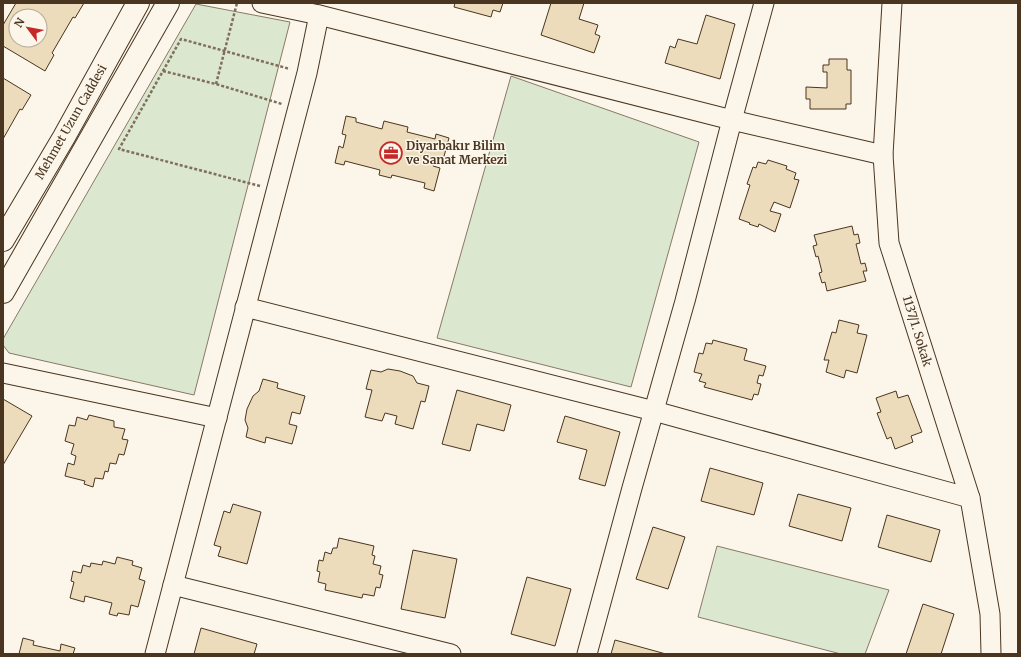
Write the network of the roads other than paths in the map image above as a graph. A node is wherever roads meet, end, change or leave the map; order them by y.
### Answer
1 (138, 3) edge
2 (168, 3) edge
3 (262, 3) edge
4 (764, 3) edge
5 (892, 3) edge
6 (319, 15) junction
7 (732, 120) junction
8 (883, 155) junction
9 (3, 240) edge
10 (3, 292) edge
11 (245, 307) junction
12 (3, 372) edge
13 (654, 411) junction
14 (217, 418) junction
15 (970, 498) junction
16 (173, 585) junction
17 (155, 654) edge
18 (451, 654) edge
19 (587, 654) edge
20 (992, 654) edge

1 - 9 main road, Mehmet Uzun Caddesi
2 - 10 main road
3 - 6 street
4 - 7 street
5 - 8 street, 1137/1. Sokak
6 - 7 street
6 - 11 street
7 - 8 street
7 - 13 street
8 - 15 street, 1137/1. Sokak
11 - 13 street
11 - 14 street
12 - 14 street
13 - 15 street
13 - 19 street
14 - 16 street
15 - 20 street, 1137/1. Sokak
16 - 17 street
16 - 18 street

